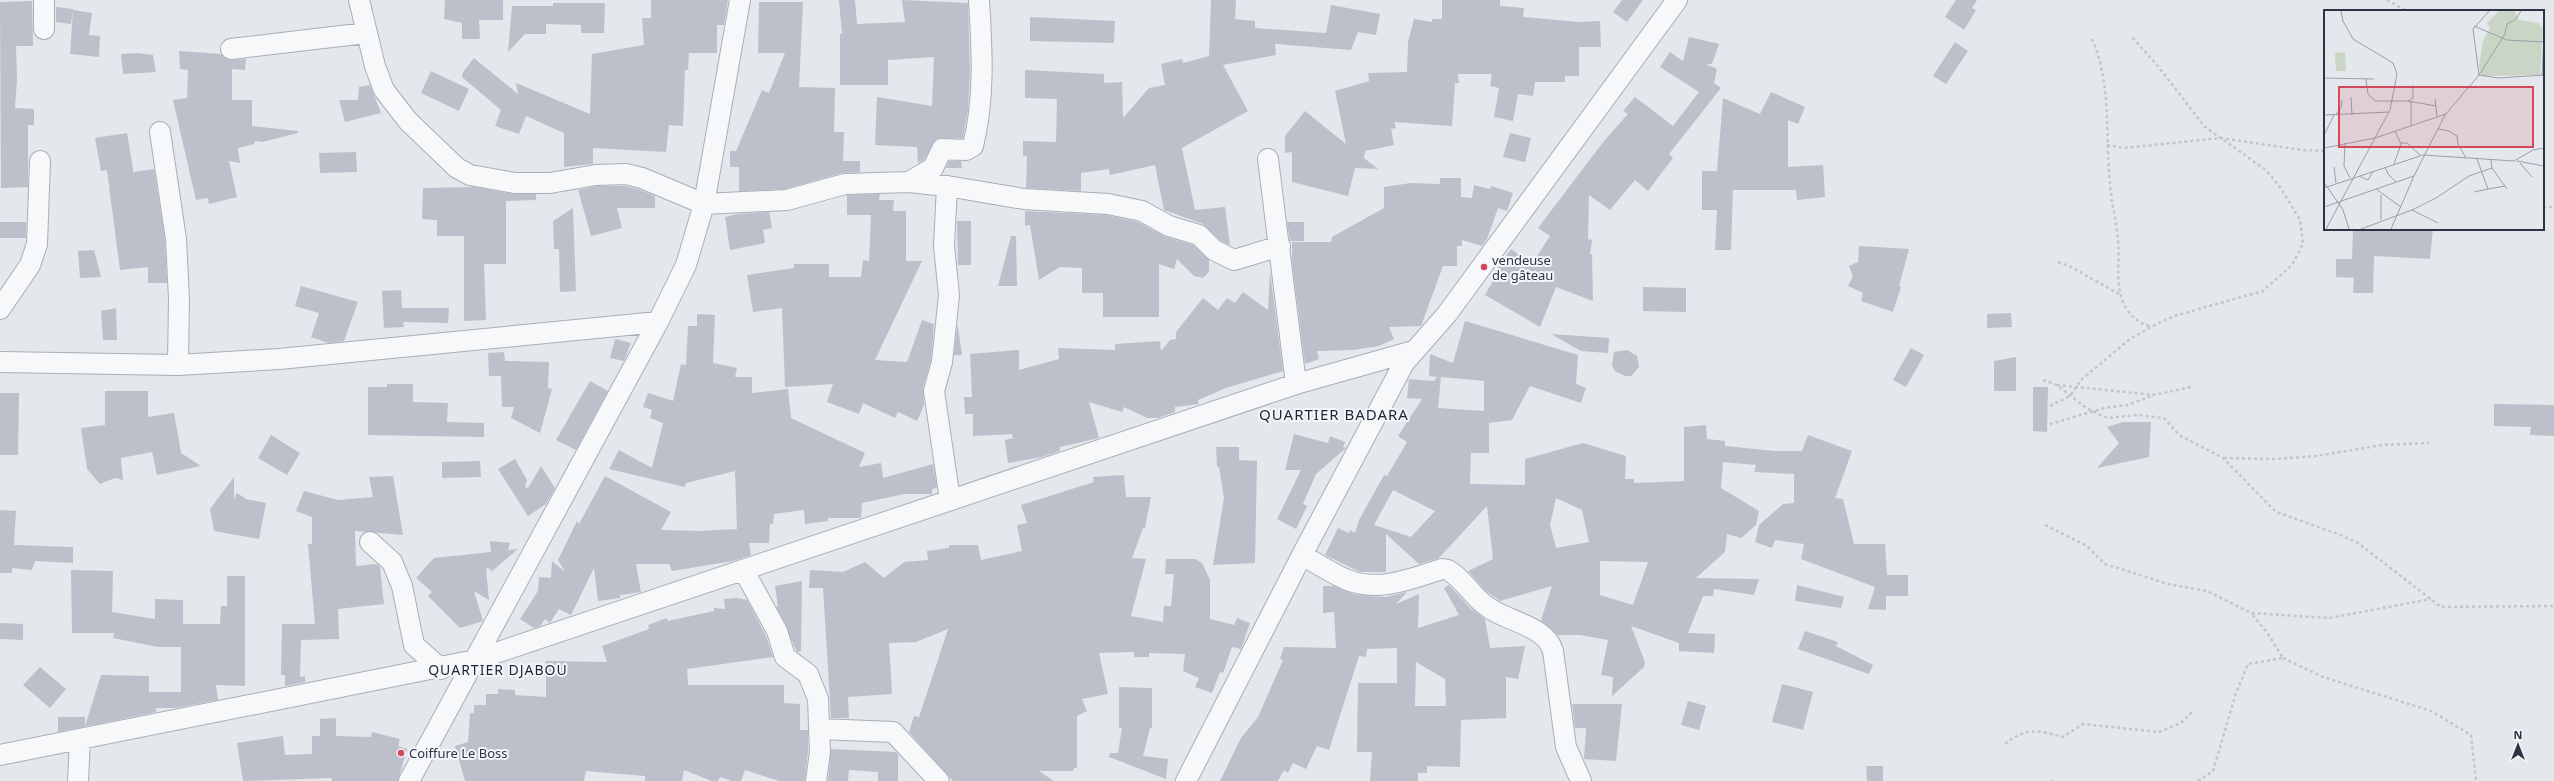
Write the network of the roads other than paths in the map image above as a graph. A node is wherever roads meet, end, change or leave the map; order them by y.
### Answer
1 (44, 0) edge
2 (359, 0) edge
3 (740, 0) edge
4 (979, 0) edge
5 (1677, 0) edge
6 (44, 29) dead end
7 (366, 33) junction
8 (231, 48) dead end
9 (160, 132) dead end
10 (1268, 159) dead end
11 (40, 161) dead end
12 (910, 182) junction
13 (947, 186) junction
14 (704, 204) junction
15 (1280, 246) junction
16 (0, 309) edge
17 (658, 322) junction
18 (1414, 351) junction
19 (0, 362) edge
20 (178, 365) junction
21 (1296, 384) junction
22 (950, 500) junction
23 (370, 542) dead end
24 (1302, 555) junction
25 (744, 571) junction
26 (475, 660) junction
27 (441, 669) junction
28 (820, 729) junction
29 (80, 739) junction
30 (0, 755) edge
31 (78, 781) edge
32 (409, 781) edge
33 (816, 781) edge
34 (939, 781) edge
35 (1186, 781) edge
36 (1581, 781) edge

1 - 6 street
2 - 7 street
3 - 14 street
4 - 12 street
5 - 18 street
7 - 8 street
7 - 14 street
9 - 20 street
10 - 15 street
11 - 16 street
12 - 13 street
12 - 14 street
13 - 15 street
13 - 22 street
14 - 17 street
15 - 21 street
17 - 20 street
17 - 26 street
18 - 21 street
18 - 24 street
19 - 20 street
21 - 22 street
22 - 25 street
23 - 27 street
24 - 35 street
24 - 36 street
25 - 26 street
25 - 28 street
26 - 27 street
26 - 32 street
27 - 29 street
28 - 33 street
28 - 34 street
29 - 30 street
29 - 31 street

